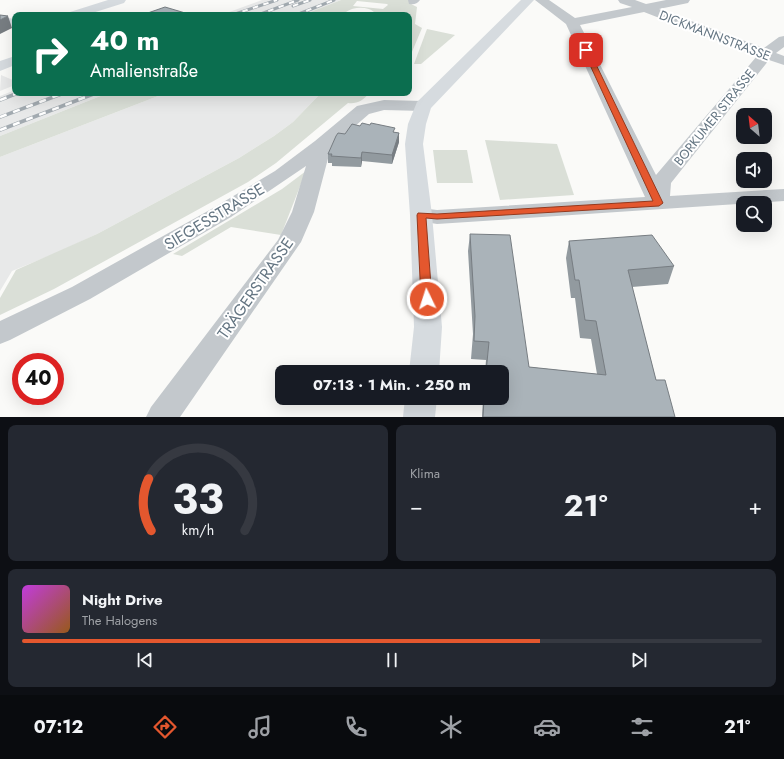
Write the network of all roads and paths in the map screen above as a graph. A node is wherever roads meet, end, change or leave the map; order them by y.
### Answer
1 (528, 0) edge
2 (541, 0) edge
3 (624, 0) edge
4 (684, 0) edge
5 (125, 1) edge
6 (644, 8) junction
7 (85, 12) edge
8 (101, 12) edge
9 (0, 21) edge
10 (12, 23) edge
11 (572, 23) junction
12 (784, 40) edge
13 (766, 54) junction
14 (12, 61) edge
15 (784, 61) edge
16 (0, 66) edge
17 (423, 106) junction
18 (322, 145) junction
19 (784, 195) edge
20 (659, 203) junction
21 (422, 215) junction
22 (0, 333) edge
23 (425, 365) edge
24 (420, 405) edge
25 (162, 417) edge
26 (419, 417) edge

1 - 17 street
2 - 11 street
3 - 6 street, DICKMANNSTRASSE
4 - 6 street
5 - 7 street
5 - 8 street
6 - 11 street
6 - 13 street, DICKMANNSTRASSE
9 - 10 street
11 - 20 street
12 - 13 street, BORKUMER STRASSE
13 - 15 street, DICKMANNSTRASSE
13 - 20 street, BORKUMER STRASSE
14 - 16 street
17 - 18 street, SIEGESSTRASSE
17 - 21 street
18 - 22 street, SIEGESSTRASSE
18 - 25 street, TRÄGERSTRASSE
19 - 20 street
20 - 21 street
21 - 23 street
24 - 26 street

